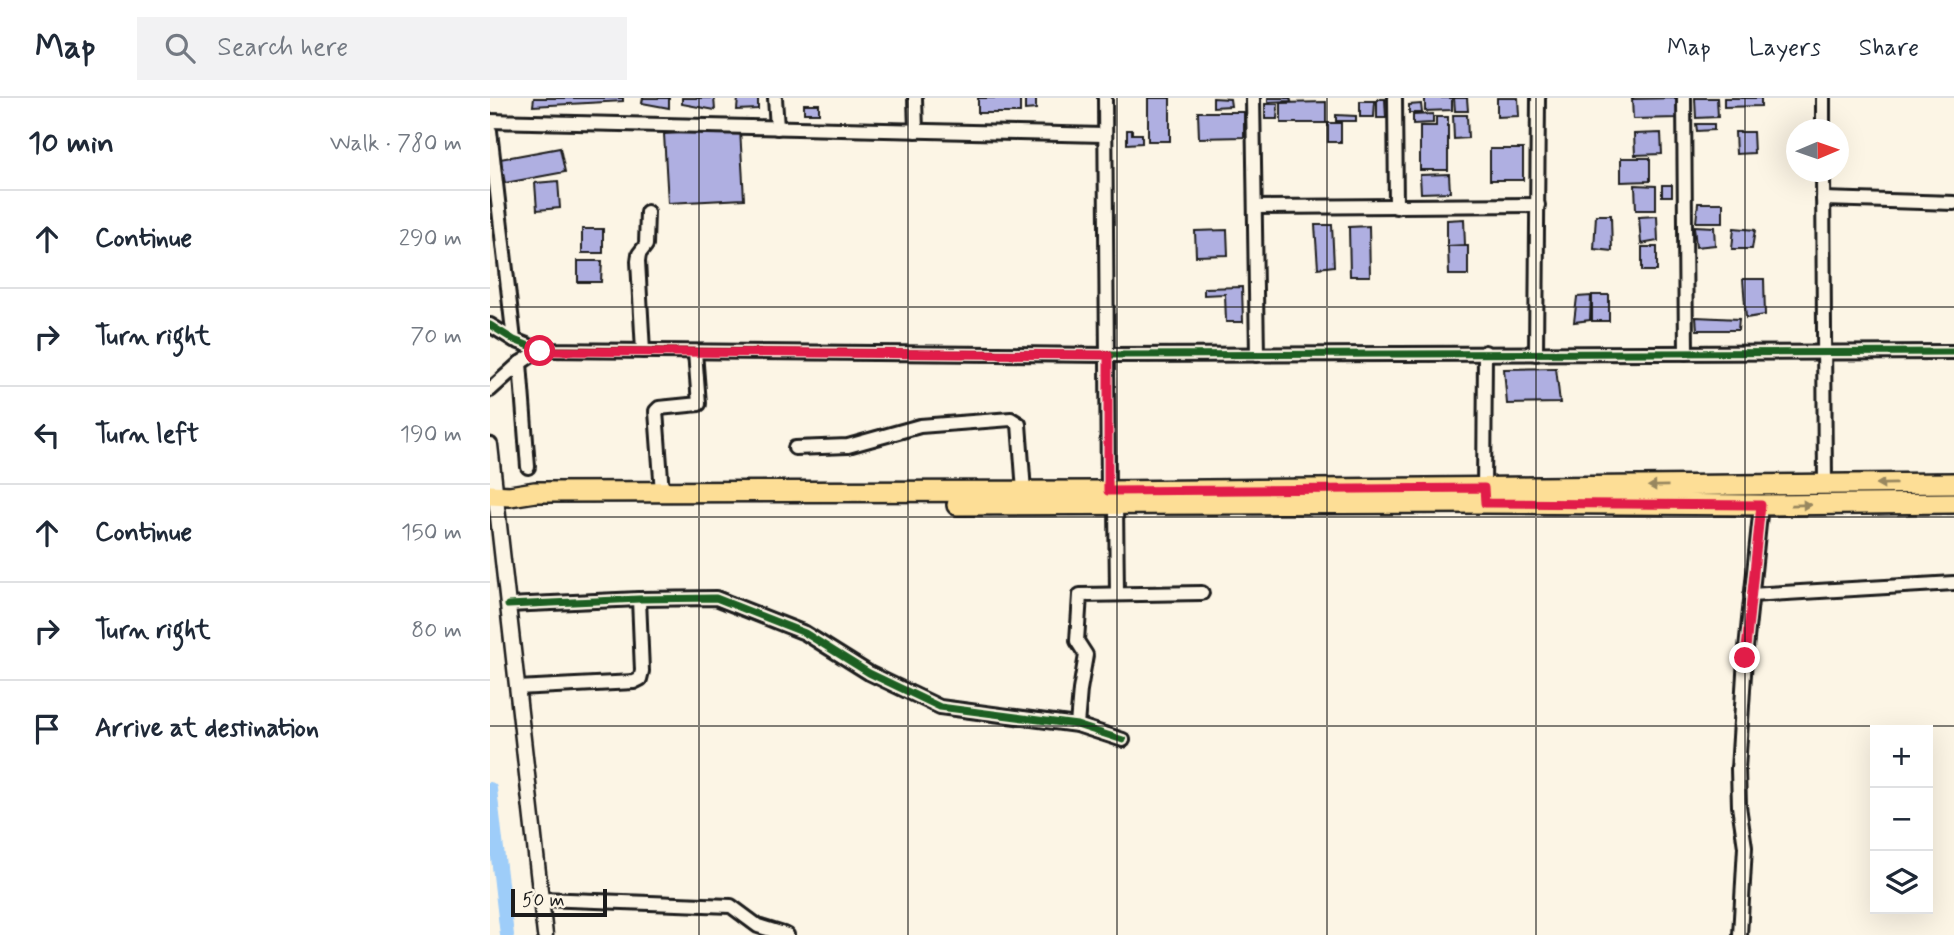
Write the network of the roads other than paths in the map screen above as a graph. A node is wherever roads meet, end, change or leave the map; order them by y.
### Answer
1 (775, 98) edge
2 (915, 98) edge
3 (1105, 98) edge
4 (1254, 98) edge
5 (1395, 98) edge
6 (1538, 98) edge
7 (1684, 98) edge
8 (1823, 98) edge
9 (1823, 119) edge
10 (490, 121) edge
11 (777, 128) junction
12 (490, 131) edge
13 (916, 131) junction
14 (1104, 135) junction
15 (1823, 182) edge
16 (1823, 199) junction
17 (1954, 203) edge
18 (1538, 205) junction
19 (1256, 207) junction
20 (1396, 207) junction
21 (647, 212) dead end
22 (490, 325) edge
23 (514, 340) junction
24 (540, 351) junction
25 (643, 351) junction
26 (695, 352) junction
27 (1485, 352) junction
28 (1824, 352) junction
29 (1954, 352) edge
30 (1686, 353) junction
31 (1536, 354) junction
32 (1108, 355) junction
33 (1257, 355) junction
34 (520, 363) junction
35 (490, 390) edge
36 (490, 445) edge
37 (795, 448) dead end
38 (528, 467) dead end
39 (1954, 483) edge
40 (1825, 485) junction
41 (1024, 491) junction
42 (662, 492) junction
43 (498, 495) edge
44 (1485, 496) junction
45 (1112, 498) junction
46 (1954, 503) edge
47 (1761, 505) junction
48 (1954, 583) edge
49 (1202, 593) dead end
50 (1117, 594) junction
51 (1751, 596) junction
52 (639, 599) junction
53 (508, 605) junction
54 (517, 688) junction
55 (1077, 725) junction
56 (1123, 740) dead end
57 (542, 899) junction
58 (545, 935) edge
59 (787, 935) edge
60 (1740, 935) edge

1 - 11 street
2 - 13 street
3 - 14 street
4 - 19 street
5 - 20 street
6 - 18 street
7 - 30 street
8 - 9 street
10 - 11 street
11 - 13 street
12 - 23 street
13 - 14 street
14 - 32 street
15 - 16 street
16 - 17 street
16 - 28 street
18 - 20 street
18 - 31 street
19 - 20 street
19 - 33 street
21 - 25 street
22 - 23 street
23 - 24 street
24 - 25 street
24 - 34 street
25 - 26 street
26 - 32 street
26 - 42 street
27 - 31 street
27 - 33 street
27 - 44 street
28 - 29 street
28 - 30 street
28 - 40 street
30 - 31 street
32 - 33 street
32 - 45 street
34 - 35 street
34 - 38 street
36 - 43 street
37 - 41 street
39 -> 40 main road
40 -> 44 main road
41 - 42 main road
41 - 45 main road
42 - 43 main road
43 - 45 main road
43 - 53 street
44 - 45 main road
44 - 47 main road
45 - 50 street
47 -> 46 main road
47 - 51 street
48 - 51 street
49 - 50 street
50 - 55 street
51 - 60 street
52 - 53 street
52 - 54 street
52 - 55 street
53 - 54 street
54 - 57 street
55 - 56 street
57 - 58 street
57 - 59 street

